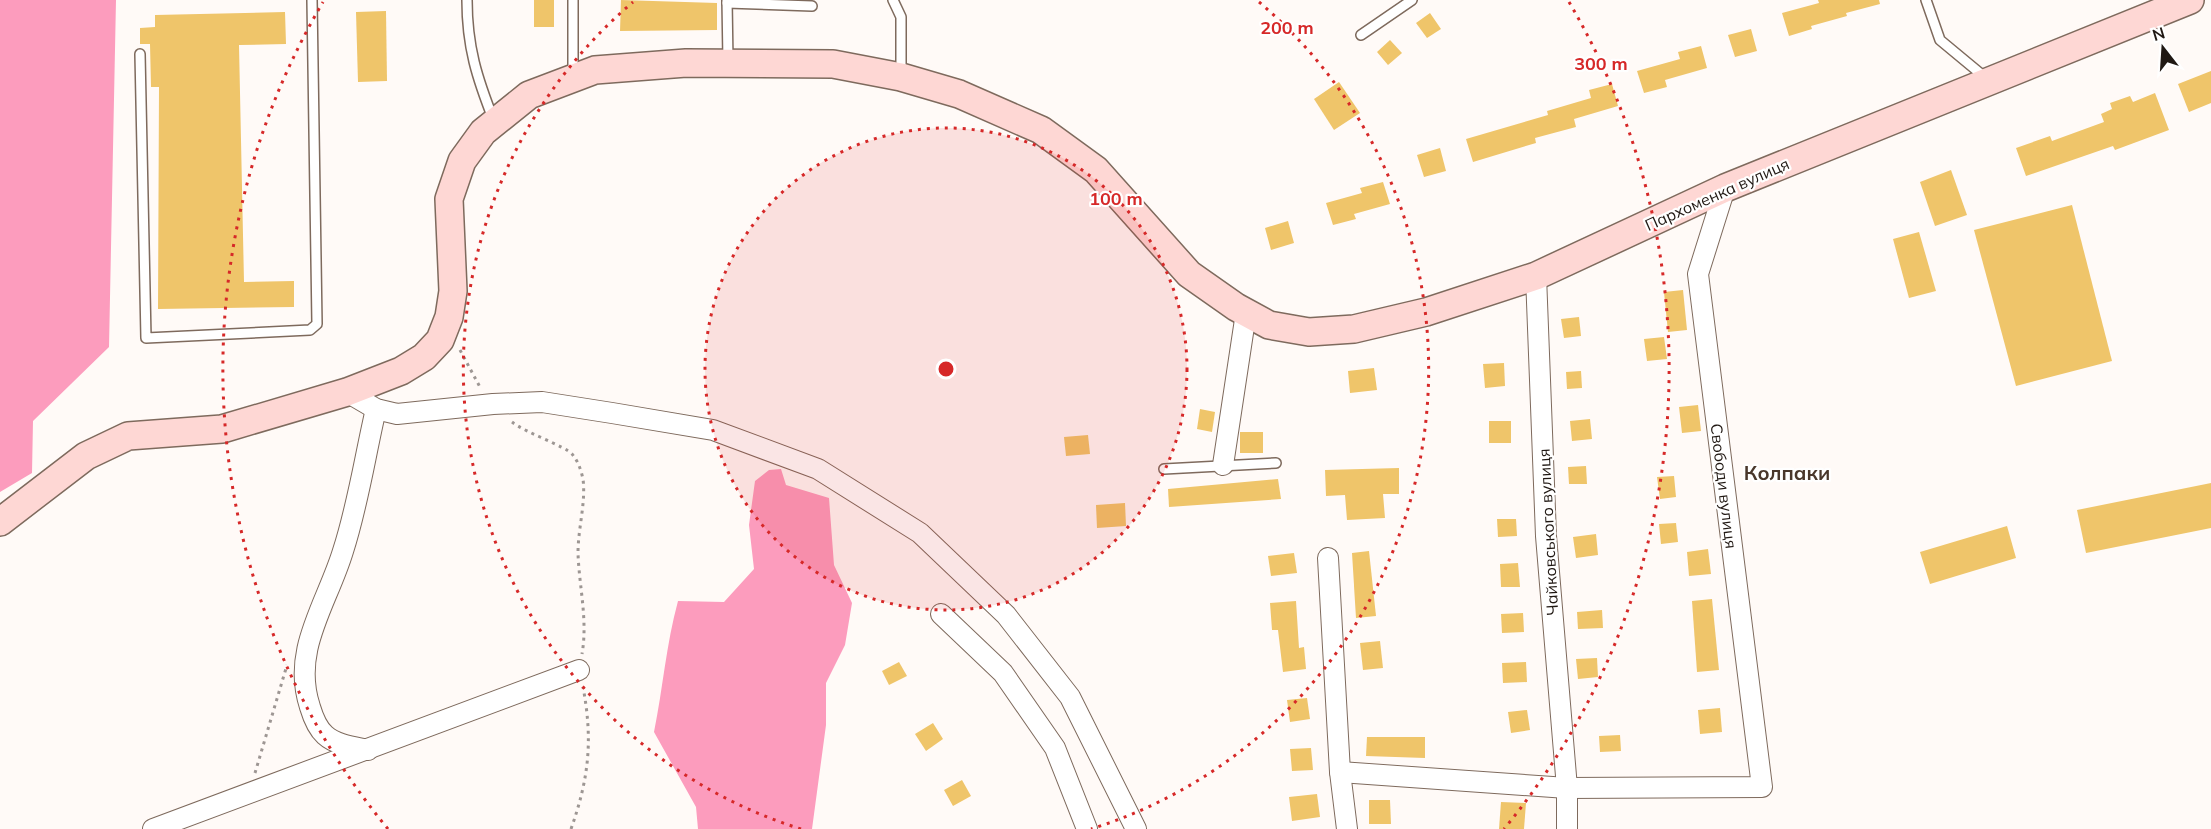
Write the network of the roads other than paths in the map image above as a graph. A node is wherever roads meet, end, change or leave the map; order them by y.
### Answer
1 (312, 0) edge
2 (467, 0) edge
3 (573, 0) edge
4 (893, 0) edge
5 (1412, 0) edge
6 (1926, 0) edge
7 (2190, 0) edge
8 (727, 2) edge
9 (812, 6) dead end
10 (1361, 35) dead end
11 (140, 54) dead end
12 (729, 63) junction
13 (901, 77) junction
14 (573, 79) junction
15 (1989, 80) junction
16 (495, 123) junction
17 (1725, 188) junction
18 (1536, 276) junction
19 (1241, 310) junction
20 (347, 392) junction
21 (376, 409) junction
22 (1276, 463) dead end
23 (1222, 465) junction
24 (1164, 470) dead end
25 (0, 522) edge
26 (1328, 558) dead end
27 (941, 614) dead end
28 (579, 670) road end
29 (368, 750) junction
30 (1340, 772) junction
31 (1567, 788) junction
32 (153, 829) edge
33 (1087, 829) edge
34 (1136, 829) edge
35 (1347, 829) edge
36 (1568, 829) edge

1 - 11 lane
2 - 16 lane
3 - 14 lane
4 - 13 lane
5 - 10 lane
6 - 15 lane
7 - 15 main road, Пархоменка вулиця
8 - 9 lane
8 - 12 lane
12 - 13 main road, Пархоменка вулиця
12 - 14 main road, Пархоменка вулиця
13 - 19 main road, Пархоменка вулиця
14 - 16 main road, Пархоменка вулиця
15 - 17 main road, Пархоменка вулиця
16 - 20 main road, Пархоменка вулиця
17 - 18 main road, Пархоменка вулиця
17 - 31 street, Свободи вулиця
18 - 19 main road, Пархоменка вулиця
18 - 31 street, Чайковського вулиця
19 - 23 street
20 - 21 street
20 - 25 main road, Пархоменка вулиця
21 - 29 street
21 - 34 street
22 - 23 lane
23 - 24 lane
26 - 30 street
27 - 33 street
28 - 29 street
29 - 32 street
30 - 31 street
30 - 35 street
31 - 36 street, Чайковського вулиця

